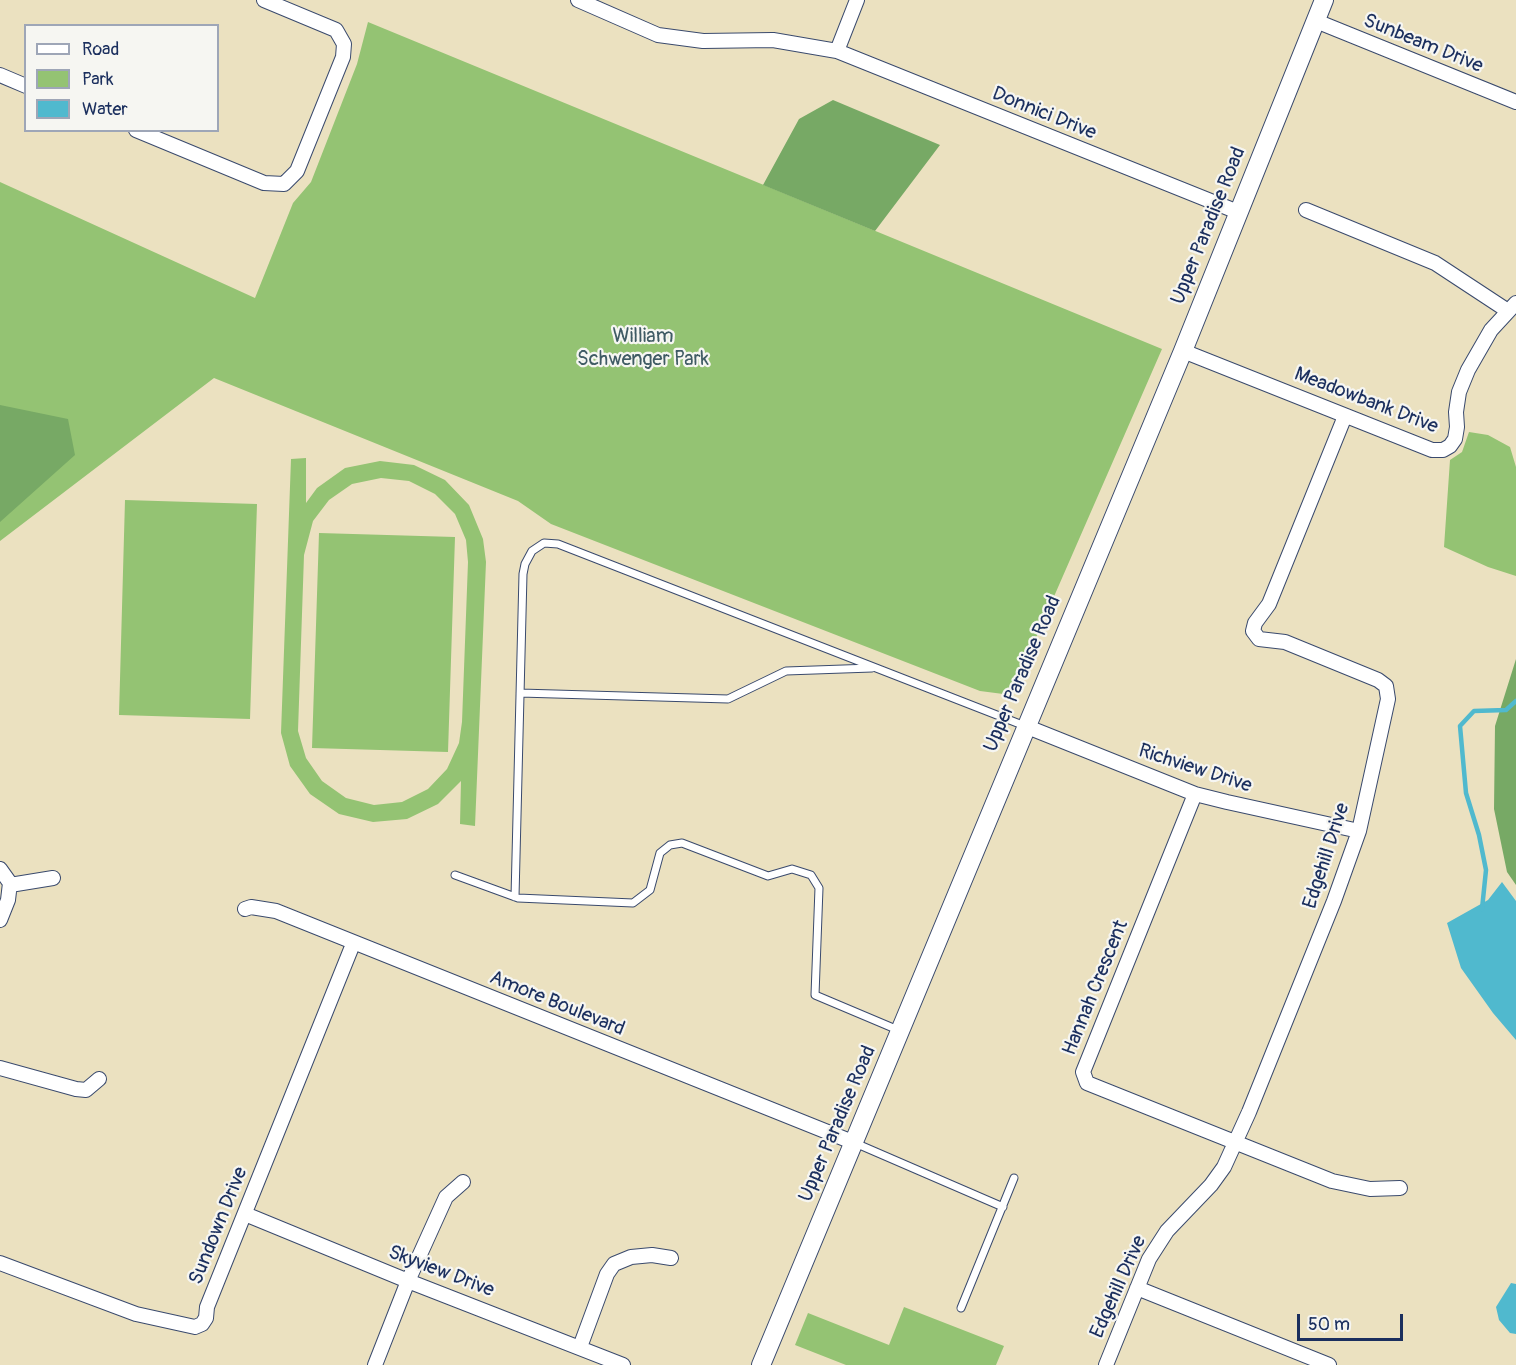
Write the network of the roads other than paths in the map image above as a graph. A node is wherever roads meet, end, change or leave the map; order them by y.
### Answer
1 (579, 0) edge
2 (857, 0) edge
3 (1324, 0) edge
4 (272, 2) edge
5 (1316, 21) junction
6 (837, 51) junction
7 (0, 75) edge
8 (24, 85) edge
9 (1516, 102) edge
10 (141, 132) edge
11 (1306, 210) dead end
12 (1238, 212) junction
13 (1512, 307) edge
14 (1183, 351) junction
15 (1345, 416) junction
16 (874, 668) junction
17 (520, 693) junction
18 (1025, 726) junction
19 (1195, 794) junction
20 (1359, 831) junction
21 (0, 869) edge
22 (455, 875) dead end
23 (53, 878) dead end
24 (10, 885) junction
25 (515, 897) junction
26 (244, 909) dead end
27 (0, 920) edge
28 (353, 944) junction
29 (901, 1031) junction
30 (0, 1068) edge
31 (99, 1079) dead end
32 (855, 1143) junction
33 (1235, 1143) junction
34 (1014, 1178) dead end
35 (463, 1182) dead end
36 (1400, 1188) dead end
37 (1003, 1207) junction
38 (245, 1214) junction
39 (671, 1258) dead end
40 (0, 1263) edge
41 (408, 1281) junction
42 (1137, 1288) junction
43 (961, 1308) dead end
44 (580, 1347) junction
45 (375, 1365) edge
46 (623, 1365) edge
47 (761, 1365) edge
48 (1106, 1365) edge
49 (1329, 1365) edge

1 - 6 street, Donnici Drive
2 - 6 street
3 - 5 main road, Upper Paradise Road
4 - 10 street
5 - 9 street, Sunbeam Drive
5 - 12 main road, Upper Paradise Road
6 - 12 street, Donnici Drive
7 - 8 street
11 - 13 street
12 - 14 main road, Upper Paradise Road
13 - 15 street, Meadowbank Drive
14 - 15 street, Meadowbank Drive
14 - 18 main road, Upper Paradise Road
15 - 20 street, Edgehill Drive
16 - 17 lane
16 - 17 lane
16 - 18 lane
17 - 25 lane
18 - 19 street, Richview Drive
18 - 29 main road, Upper Paradise Road
19 - 20 street, Richview Drive
19 - 33 street, Hannah Crescent
20 - 33 street, Edgehill Drive
21 - 24 street
22 - 25 lane
23 - 24 street
24 - 27 street
25 - 29 lane
26 - 28 street, Amore Boulevard
28 - 32 street, Amore Boulevard
28 - 38 street, Sundown Drive
29 - 32 main road, Upper Paradise Road
30 - 31 street
32 - 37 lane
32 - 47 main road, Upper Paradise Road
33 - 36 street, Hannah Crescent
33 - 42 street, Edgehill Drive
34 - 37 lane
35 - 41 street
37 - 43 lane
38 - 40 street, Sundown Drive
38 - 41 street, Skyview Drive
39 - 44 street
41 - 44 street, Skyview Drive
41 - 45 street
42 - 48 street, Edgehill Drive
42 - 49 street
44 - 46 street, Skyview Drive

